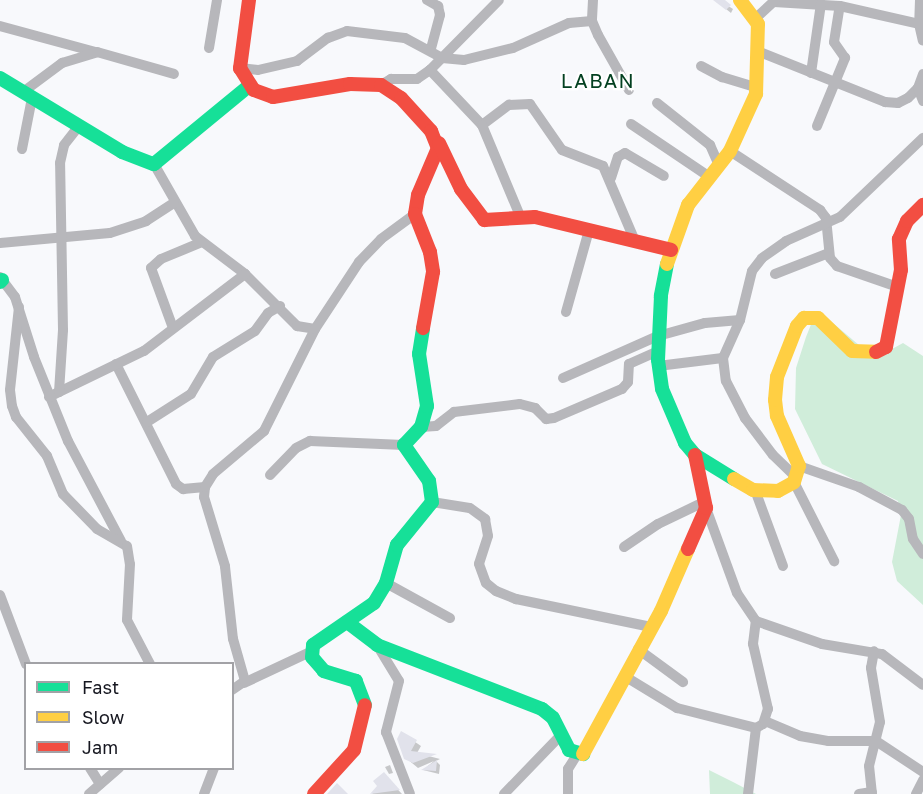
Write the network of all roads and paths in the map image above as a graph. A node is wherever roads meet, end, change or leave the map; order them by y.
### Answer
1 (217, 0) edge
2 (249, 0) edge
3 (427, 0) edge
4 (499, 0) edge
5 (593, 0) edge
6 (740, 0) edge
7 (920, 0) edge
8 (775, 1) edge
9 (438, 3) edge
10 (821, 4) junction
11 (840, 6) junction
12 (756, 18) junction
13 (592, 21) junction
14 (919, 24) junction
15 (0, 26) edge
16 (923, 40) edge
17 (209, 48) dead end
18 (430, 49) junction
19 (97, 52) junction
20 (760, 52) junction
21 (442, 58) junction
22 (701, 66) dead end
23 (240, 68) junction
24 (430, 70) junction
25 (811, 72) junction
26 (174, 74) dead end
27 (923, 74) edge
28 (0, 78) edge
29 (836, 82) junction
30 (381, 85) junction
31 (249, 86) junction
32 (757, 88) junction
33 (918, 88) junction
34 (629, 90) dead end
35 (27, 95) junction
36 (923, 101) edge
37 (657, 103) dead end
38 (631, 124) dead end
39 (482, 125) junction
40 (79, 126) junction
41 (817, 126) dead end
42 (923, 138) edge
43 (437, 140) junction
44 (22, 149) dead end
45 (730, 151) junction
46 (154, 164) junction
47 (718, 165) junction
48 (664, 176) dead end
49 (708, 176) junction
50 (610, 178) junction
51 (174, 203) junction
52 (923, 205) edge
53 (415, 214) junction
54 (520, 216) junction
55 (827, 224) junction
56 (589, 230) junction
57 (61, 239) junction
58 (635, 241) junction
59 (202, 242) junction
60 (0, 243) edge
61 (671, 250) junction
62 (829, 253) junction
63 (245, 274) junction
64 (775, 274) dead end
65 (1, 280) edge
66 (898, 287) junction
67 (280, 306) junction
68 (19, 307) junction
69 (566, 312) dead end
70 (740, 320) junction
71 (173, 328) junction
72 (315, 329) junction
73 (658, 336) junction
74 (658, 351) junction
75 (723, 358) junction
76 (116, 364) junction
77 (658, 366) junction
78 (564, 378) dead end
79 (59, 392) junction
80 (49, 397) junction
81 (147, 422) junction
82 (421, 427) junction
83 (404, 445) junction
84 (695, 455) junction
85 (270, 475) dead end
86 (797, 475) junction
87 (205, 487) junction
88 (755, 490) junction
89 (432, 502) junction
90 (706, 504) junction
91 (121, 541) junction
92 (624, 547) dead end
93 (923, 554) edge
94 (834, 561) dead end
95 (783, 566) dead end
96 (386, 583) junction
97 (0, 595) edge
98 (450, 618) dead end
99 (756, 621) junction
100 (347, 622) junction
101 (651, 627) junction
102 (376, 645) junction
103 (638, 649) junction
104 (874, 651) junction
105 (310, 652) junction
106 (26, 662) edge
107 (149, 662) edge
108 (626, 677) junction
109 (683, 682) dead end
110 (244, 683) junction
111 (923, 685) edge
112 (234, 689) edge
113 (761, 724) junction
114 (560, 736) junction
115 (876, 741) junction
116 (576, 756) junction
117 (91, 770) edge
118 (117, 770) edge
119 (212, 770) edge
120 (923, 772) edge
121 (923, 780) edge
122 (100, 784) junction
123 (872, 793) edge
124 (89, 794) edge
125 (204, 794) edge
126 (314, 794) edge
127 (410, 794) edge
128 (504, 794) edge
129 (568, 794) edge
130 (748, 794) edge
131 (859, 794) edge
132 (916, 794) edge

1 - 17 street
2 - 23 street
3 - 9 street
4 - 21 street
5 - 13 street
6 - 12 street
7 - 14 street
8 - 10 street
8 - 12 street
9 - 18 street
10 - 11 street
10 - 25 street
11 - 14 street
11 - 29 street
12 - 20 street
13 - 21 street
13 - 34 street
14 - 16 street
15 - 19 street
18 - 21 street
18 - 23 street
19 - 26 street
19 - 35 street
20 - 25 street
20 - 32 street
21 - 24 street
22 - 32 street
23 - 31 street
24 - 30 street
24 - 39 street
25 - 29 street
27 - 33 street
28 - 35 street
29 - 33 street
29 - 41 street
30 - 31 street
30 - 43 street
31 - 46 street
32 - 45 street
33 - 36 street
35 - 40 street
35 - 44 street
37 - 47 street
38 - 49 street
39 - 50 street
39 - 54 street
40 - 46 street
40 - 57 street
42 - 55 street
43 - 53 street
43 - 54 street
45 - 47 street
45 - 55 street
46 - 51 street
47 - 49 street
48 - 50 street
49 - 61 street
50 - 58 street
51 - 57 street
51 - 59 street
52 - 66 street
53 - 72 street
53 - 82 street
54 - 56 street
55 - 62 street
55 - 70 street
56 - 58 street
56 - 69 street
57 - 60 street
57 - 79 street
58 - 61 street
59 - 63 street
59 - 71 street
61 - 73 street
62 - 64 street
62 - 66 street
63 - 67 street
63 - 71 street
65 - 68 street
66 - 86 street
67 - 72 street
67 - 81 street
68 - 80 street
68 - 91 street
70 - 73 street
70 - 75 street
71 - 76 street
72 - 87 street
73 - 74 street
73 - 78 street
74 - 77 street
74 - 82 street
75 - 77 street
75 - 86 street
76 - 79 street
76 - 81 street
77 - 84 street
79 - 80 street
80 - 91 street
81 - 87 street
82 - 83 street
83 - 85 street
83 - 89 street
84 - 88 street
84 - 90 street
86 - 88 street
86 - 93 street
86 - 94 street
87 - 110 street
88 - 95 street
89 - 96 street
89 - 101 street
90 - 92 street
90 - 99 street
90 - 101 street
91 - 107 street
96 - 98 street
96 - 100 street
97 - 106 street
99 - 104 street
99 - 113 street
100 - 102 street
100 - 105 street
101 - 103 street
102 - 114 street
102 - 127 street
103 - 108 street
103 - 109 street
104 - 111 street
104 - 115 street
105 - 110 street
105 - 126 street
108 - 113 street
108 - 116 street
110 - 112 street
113 - 115 street
113 - 130 street
114 - 116 street
114 - 128 street
115 - 120 street
115 - 123 street
116 - 129 street
117 - 122 street
118 - 122 street
119 - 125 street
121 - 132 street
122 - 124 street
123 - 131 street

